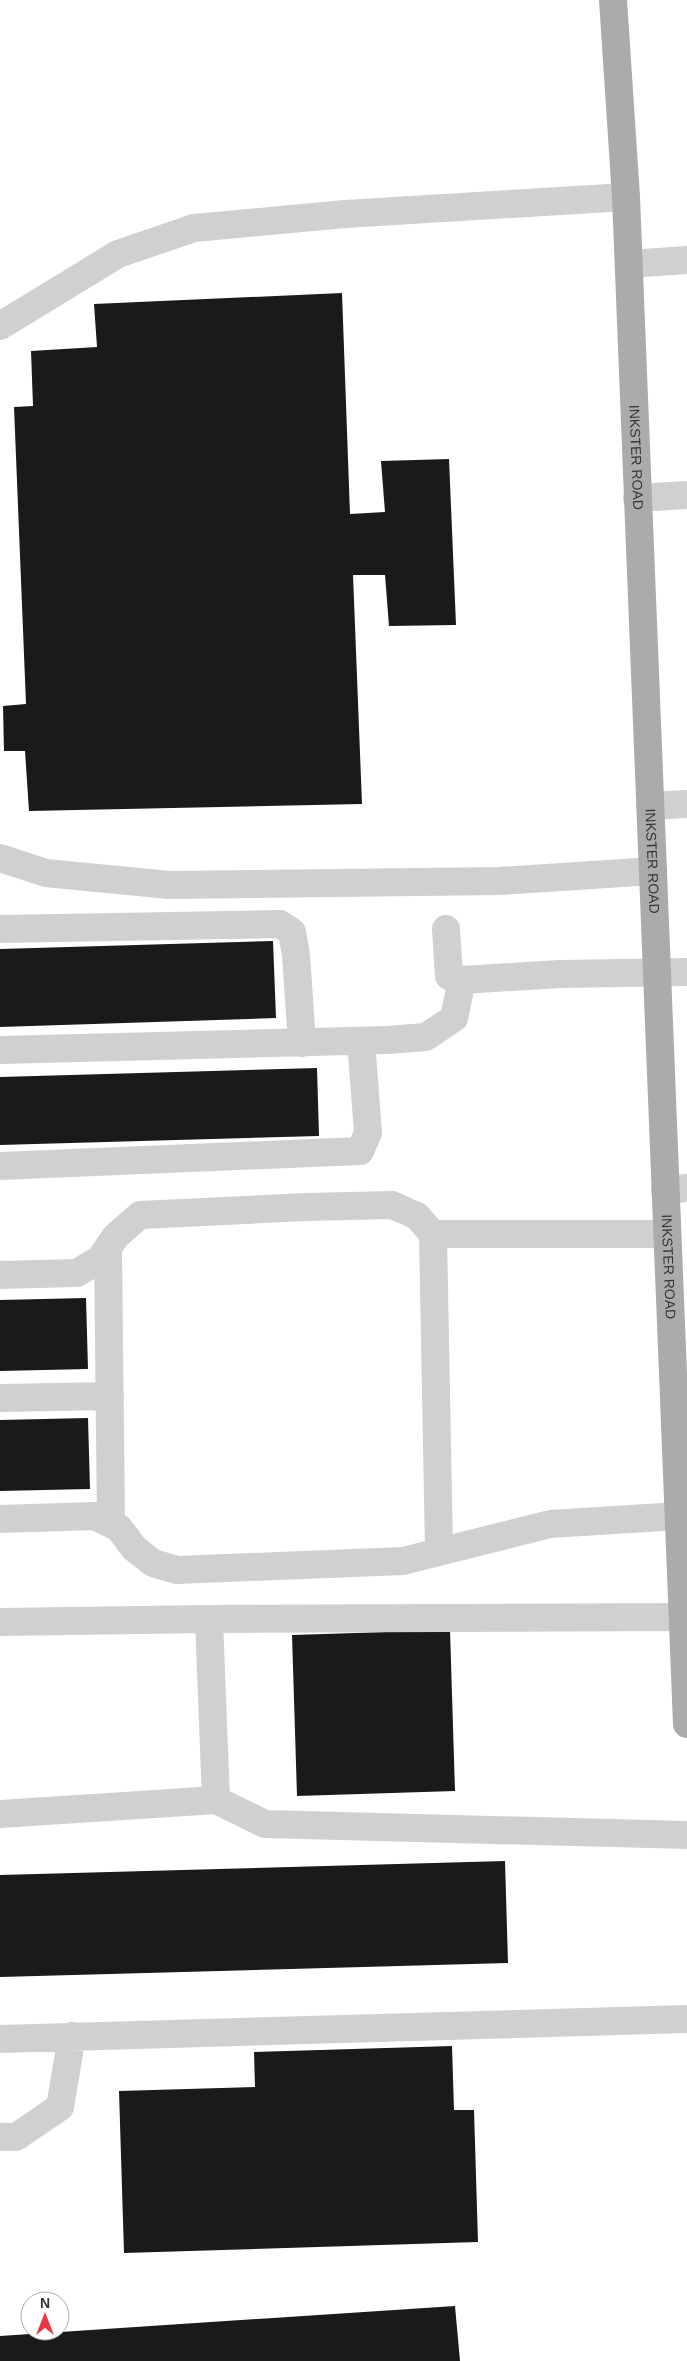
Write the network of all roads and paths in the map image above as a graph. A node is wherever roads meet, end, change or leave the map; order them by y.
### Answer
1 (613, 0) edge
2 (626, 197) junction
3 (687, 260) edge
4 (629, 264) junction
5 (0, 326) edge
6 (687, 495) edge
7 (637, 498) junction
8 (687, 804) edge
9 (650, 806) junction
10 (0, 858) edge
11 (653, 871) junction
12 (0, 929) edge
13 (446, 929) dead end
14 (687, 972) edge
15 (657, 974) junction
16 (462, 980) junction
17 (361, 1041) junction
18 (302, 1043) junction
19 (0, 1050) edge
20 (0, 1166) edge
21 (676, 1189) edge
22 (433, 1234) junction
23 (667, 1234) junction
24 (108, 1248) junction
25 (678, 1264) edge
26 (0, 1275) edge
27 (110, 1396) junction
28 (0, 1398) edge
29 (681, 1415) edge
30 (678, 1516) junction
31 (0, 1518) edge
32 (111, 1524) junction
33 (439, 1551) junction
34 (684, 1566) edge
35 (683, 1617) junction
36 (209, 1618) junction
37 (0, 1622) edge
38 (687, 1724) edge
39 (216, 1800) junction
40 (0, 1814) edge
41 (687, 1835) edge
42 (687, 2019) edge
43 (72, 2036) junction
44 (0, 2038) edge
45 (0, 2138) edge

1 - 2 main road, INKSTER ROAD
2 - 4 main road, INKSTER ROAD
2 - 5 lane
3 - 4 lane
4 - 7 main road, INKSTER ROAD
6 - 7 lane
7 - 9 main road, INKSTER ROAD
8 - 9 lane
9 - 11 main road, INKSTER ROAD
10 - 11 lane
11 - 15 main road, INKSTER ROAD
12 - 18 lane
13 - 16 lane
14 - 15 lane
15 - 16 lane
15 - 21 main road, INKSTER ROAD
16 - 17 lane
17 - 18 lane
17 - 20 lane
18 - 19 lane
21 - 23 main road, INKSTER ROAD
22 - 23 lane
22 - 24 lane
22 - 33 lane
23 - 25 main road, INKSTER ROAD
24 - 26 lane
24 - 27 lane
25 - 29 main road, INKSTER ROAD
27 - 28 lane
27 - 32 lane
29 - 30 main road, INKSTER ROAD
30 - 33 lane
30 - 34 main road, INKSTER ROAD
31 - 32 lane
32 - 33 lane
34 - 35 main road, INKSTER ROAD
35 - 36 lane
35 - 38 main road, INKSTER ROAD
36 - 37 lane
36 - 39 lane
39 - 40 lane
39 - 41 lane
42 - 43 lane
43 - 44 lane
43 - 45 lane

